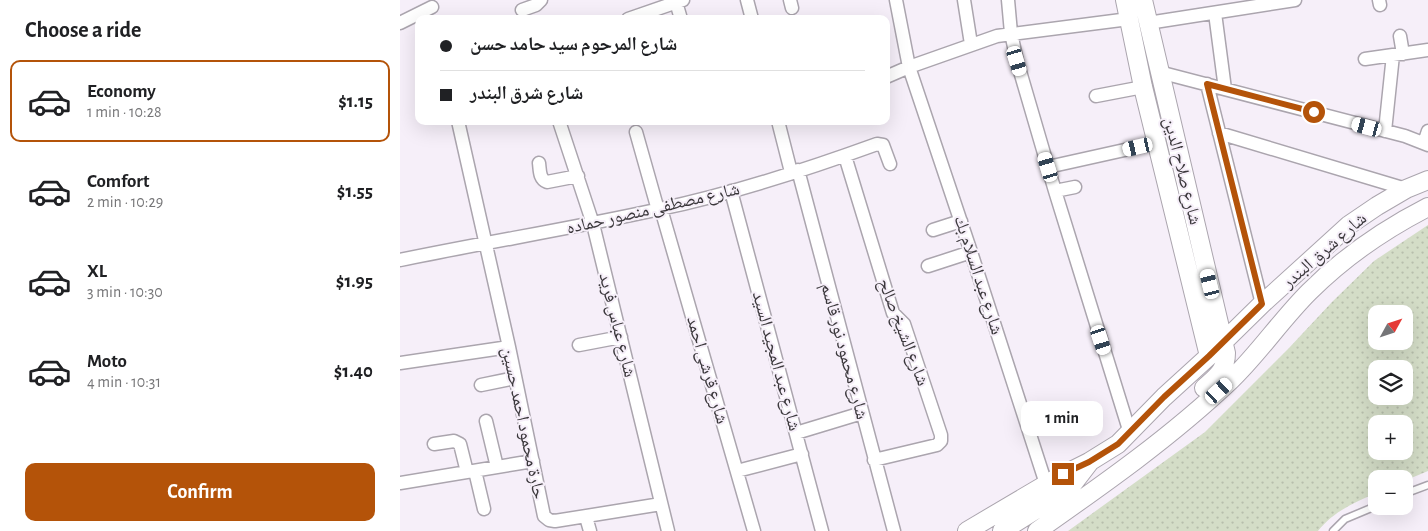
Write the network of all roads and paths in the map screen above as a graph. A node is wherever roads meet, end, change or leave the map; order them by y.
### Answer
1 (541, 0) edge
2 (747, 0) edge
3 (896, 0) edge
4 (964, 0) edge
5 (1008, 0) edge
6 (1125, 0) edge
7 (1143, 0) edge
8 (1295, 0) edge
9 (680, 1) edge
10 (651, 5) edge
11 (432, 8) edge
12 (522, 10) edge
13 (1215, 13) junction
14 (415, 15) edge
15 (416, 15) edge
16 (635, 15) edge
17 (681, 15) edge
18 (751, 15) edge
19 (1129, 19) junction
20 (400, 22) edge
21 (1148, 22) junction
22 (1011, 33) junction
23 (1400, 36) dead end
24 (971, 44) junction
25 (1428, 50) edge
26 (1398, 54) junction
27 (1365, 59) dead end
28 (909, 67) junction
29 (1159, 72) junction
30 (890, 75) edge
31 (1207, 84) junction
32 (1143, 87) junction
33 (1225, 89) junction
34 (1096, 96) dead end
35 (459, 125) edge
36 (560, 125) edge
37 (783, 125) edge
38 (636, 132) dead end
39 (1385, 132) junction
40 (1219, 133) junction
41 (1427, 139) edge
42 (1156, 143) junction
43 (845, 156) junction
44 (539, 162) dead end
45 (890, 164) dead end
46 (1048, 167) junction
47 (795, 171) junction
48 (578, 176) junction
49 (1428, 180) edge
50 (1074, 187) dead end
51 (1406, 189) junction
52 (730, 191) junction
53 (1055, 191) junction
54 (1428, 207) edge
55 (659, 210) junction
56 (961, 222) junction
57 (593, 224) junction
58 (933, 230) dead end
59 (486, 242) junction
60 (972, 252) junction
61 (400, 260) edge
62 (928, 266) dead end
63 (1262, 304) junction
64 (621, 337) junction
65 (1224, 341) junction
66 (580, 345) dead end
67 (509, 346) junction
68 (1209, 356) junction
69 (401, 359) edge
70 (515, 378) junction
71 (481, 385) dead end
72 (862, 413) junction
73 (486, 421) dead end
74 (796, 433) junction
75 (1130, 433) junction
76 (434, 444) dead end
77 (1156, 444) junction
78 (802, 454) junction
79 (874, 460) junction
80 (533, 461) junction
81 (1089, 462) junction
82 (496, 467) junction
83 (471, 471) junction
84 (737, 471) junction
85 (400, 483) edge
86 (1046, 484) junction
87 (1428, 485) edge
88 (1413, 491) edge
89 (662, 504) junction
90 (484, 509) dead end
91 (1368, 509) edge
92 (586, 517) junction
93 (590, 531) edge
94 (668, 531) edge
95 (754, 531) edge
96 (822, 531) edge
97 (894, 531) edge
98 (967, 531) edge
99 (1002, 531) edge
100 (1037, 531) edge
101 (1334, 531) edge

1 - 12 street
2 - 18 street
3 - 28 street, شارع عبد السلام بك
4 - 24 street
5 - 22 street
6 - 19 main road, شارع صلاح الدين
7 - 21 main road, شارع صلاح الدين
8 - 13 street
9 - 10 street
9 - 17 street
10 - 16 street
11 - 15 street
13 - 21 street
13 - 33 street
14 - 20 street
19 - 22 street
19 - 32 main road, شارع صلاح الدين
21 - 29 main road, شارع صلاح الدين
22 - 24 street
22 - 46 street
23 - 26 street
24 - 28 street
25 - 26 street
26 - 27 street
26 - 39 street
28 - 30 street
28 - 56 street, شارع عبد السلام بك
29 - 31 street
29 - 65 main road, شارع صلاح الدين
31 - 33 street
31 - 40 street
32 - 34 street
32 - 42 main road, شارع صلاح الدين
33 - 39 street
35 - 59 street, حارة محمود احمد حسين
36 - 48 street, شارع عباس فريد
37 - 47 street, شارع محمود نور قاسم
38 - 55 street, شارع قرشى احمد
39 - 41 street
40 - 51 street
40 - 63 street
42 - 46 street
42 - 68 main road, شارع صلاح الدين
43 - 45 street, شارع مصطفى منصور حماده
43 - 47 street, شارع مصطفى منصور حماده
43 - 79 street, شارع الشيخ صالح
44 - 48 street
46 - 53 street
47 - 52 street, شارع مصطفى منصور حماده
47 - 72 street, شارع محمود نور قاسم
48 - 57 street, شارع عباس فريد
49 - 51 main road, شارع شرق البندر
50 - 53 street
51 - 63 main road, شارع شرق البندر
52 - 55 street, شارع مصطفى منصور حماده
52 - 74 street, شارع عبد المجيد السيد
53 - 75 street
54 - 77 main road, شارع شرق البندر
55 - 57 street, شارع مصطفى منصور حماده
55 - 84 street, شارع قرشى احمد
56 - 58 street
56 - 60 street, شارع عبد السلام بك
57 - 59 street, شارع مصطفى منصور حماده
57 - 64 street, شارع عباس فريد
59 - 61 street, شارع مصطفى منصور حماده
59 - 67 street, حارة محمود احمد حسين
60 - 62 street
60 - 86 street, شارع عبد السلام بك
63 - 65 main road, شارع شرق البندر
64 - 66 street
64 - 89 street, شارع عباس فريد
65 - 68 main road, شارع شرق البندر
65 - 77 main road, شارع صلاح الدين
67 - 69 street
67 - 70 street, حارة محمود احمد حسين
68 - 75 main road, شارع شرق البندر
70 - 71 street
70 - 80 street, حارة محمود احمد حسين
72 - 74 street
72 - 79 street, شارع محمود نور قاسم
73 - 82 street
74 - 78 street, شارع عبد المجيد السيد
75 - 81 main road, شارع شرق البندر
76 - 83 street
77 - 100 main road, شارع شرق البندر
78 - 84 street
78 - 96 street, شارع عبد المجيد السيد
79 - 97 street, شارع محمود نور قاسم
80 - 82 street
80 - 92 street, حارة محمود احمد حسين
81 - 86 main road, شارع شرق البندر
81 - 99 main road
82 - 83 street
83 - 85 street
83 - 90 street
84 - 95 street, شارع قرشى احمد
86 - 98 main road, شارع شرق البندر
87 - 88 lane
89 - 92 street, حارة محمود احمد حسين
89 - 94 street, شارع عباس فريد
91 - 101 lane
92 - 93 street

